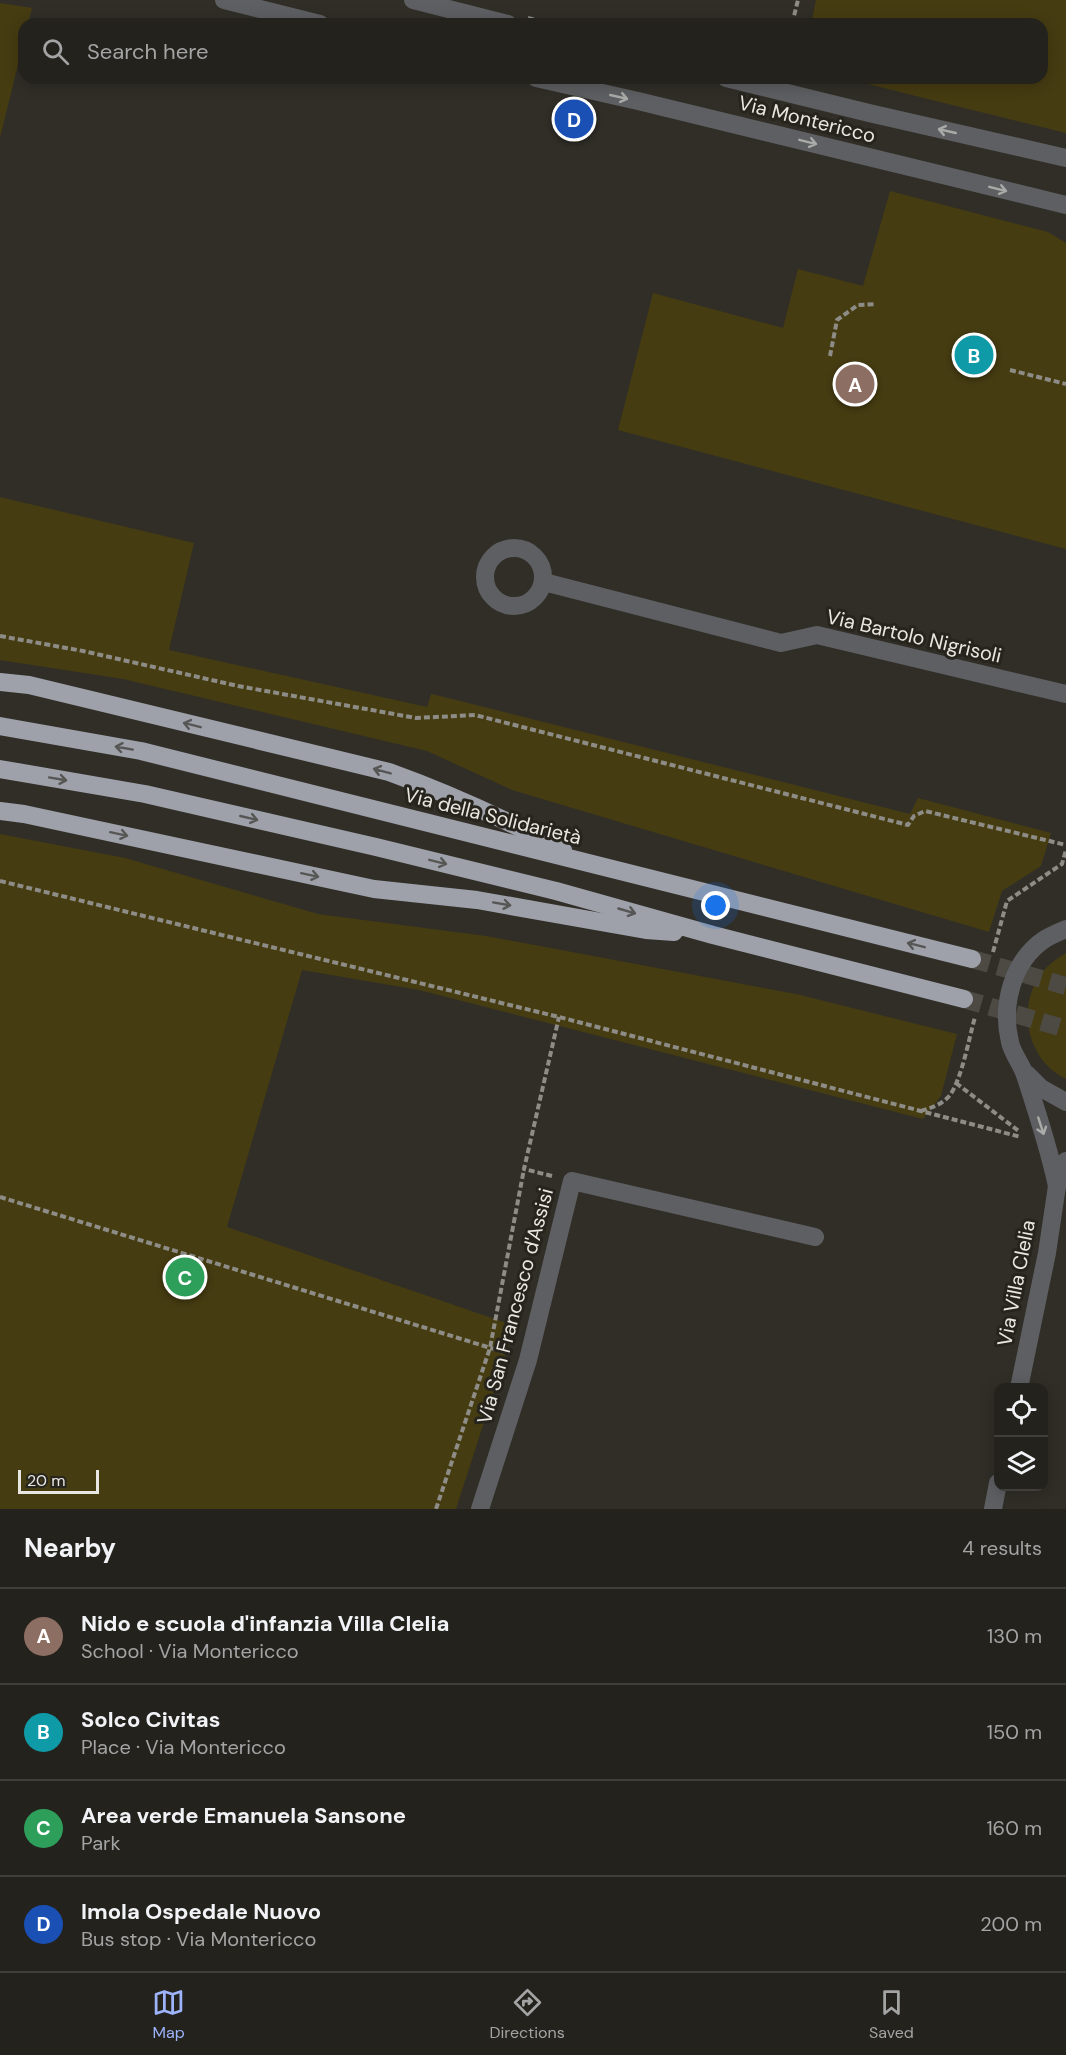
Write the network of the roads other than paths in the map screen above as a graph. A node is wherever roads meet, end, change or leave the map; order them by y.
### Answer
1 (224, 0) edge
2 (412, 0) edge
3 (296, 18) edge
4 (484, 18) edge
5 (563, 84) edge
6 (751, 84) edge
7 (1066, 158) edge
8 (1066, 205) edge
9 (544, 582) dead end
10 (0, 682) edge
11 (1066, 694) edge
12 (0, 726) edge
13 (0, 769) edge
14 (0, 811) edge
15 (588, 863) junction
16 (1066, 929) edge
17 (713, 935) junction
18 (972, 959) tunnel mouth
19 (964, 999) tunnel mouth
20 (1024, 1070) junction
21 (1066, 1102) edge
22 (1066, 1161) edge
23 (1056, 1186) junction
24 (815, 1237) dead end
25 (1020, 1383) edge
26 (997, 1491) edge
27 (480, 1509) edge
28 (993, 1509) edge

1 - 3 street
2 - 4 street
5 -> 8 street, Via Montericco
7 -> 6 street, Via Montericco
9 - 11 street, Via Bartolo Nigrisoli
15 -> 10 highway
15 -> 12 highway, Via della Solidarietà
13 -> 17 highway
14 -> 17 highway
18 -> 15 highway, Via della Solidarietà
16 - 20 street, Via Villa Clelia
17 - 19 highway
20 - 21 street, Via Villa Clelia
20 -> 23 street, Via Villa Clelia
22 - 23 street, Via Villa Clelia
23 - 25 street, Via Villa Clelia
24 - 27 street, Via San Francesco d'Assisi
26 - 28 street

